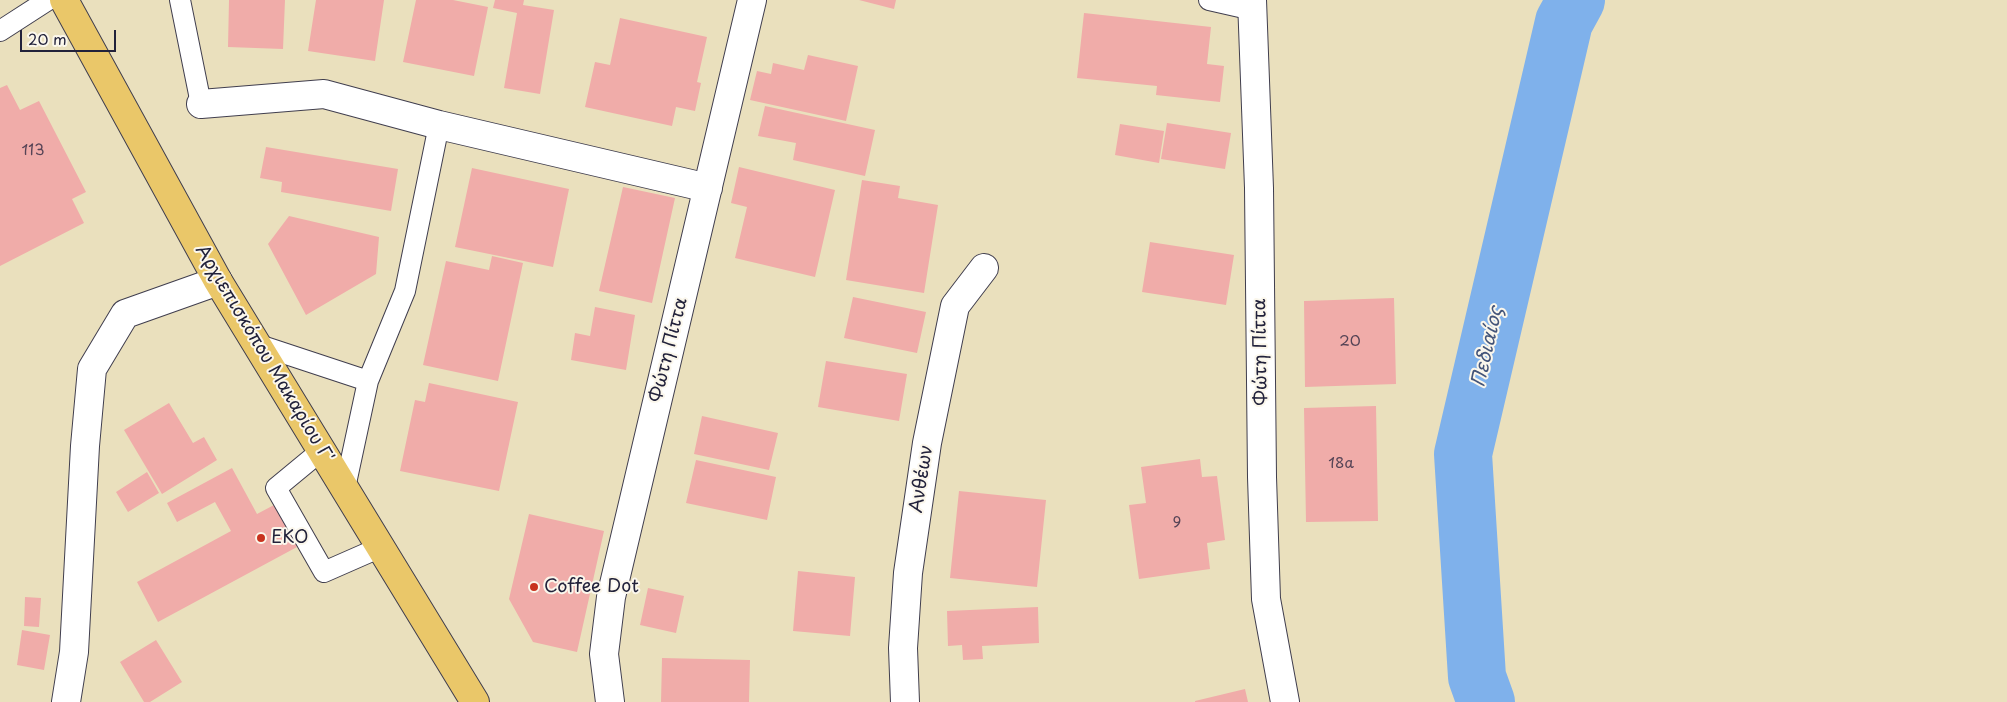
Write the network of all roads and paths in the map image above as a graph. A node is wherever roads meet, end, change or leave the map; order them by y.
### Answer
1 (48, 0) edge
2 (64, 0) edge
3 (180, 0) edge
4 (752, 0) edge
5 (1209, 0) edge
6 (1253, 5) edge
7 (0, 31) edge
8 (201, 104) joint
9 (439, 125) junction
10 (708, 188) junction
11 (984, 268) dead end
12 (218, 281) junction
13 (256, 344) junction
14 (368, 381) junction
15 (322, 450) junction
16 (345, 488) junction
17 (381, 547) junction
18 (66, 702) edge
19 (476, 702) edge
20 (610, 702) edge
21 (905, 702) edge
22 (1285, 702) edge

1 - 7 lane
2 - 12 main road, Αρχιεπισκόπου Μακαρίου Γ'
3 - 8 lane
4 - 10 street, Φώτη Πίττα
5 - 6 lane
6 - 22 street, Φώτη Πίττα
8 - 9 street
9 - 10 street
9 - 14 lane
10 - 20 street, Φώτη Πίττα
11 - 21 street, Ανθέων
12 - 13 main road, Αρχιεπισκόπου Μακαρίου Γ'
12 - 18 street
13 - 14 lane
13 - 15 main road, Αρχιεπισκόπου Μακαρίου Γ'
14 - 16 lane
15 - 16 main road, Αρχιεπισκόπου Μακαρίου Γ'
15 - 17 lane
16 - 17 main road, Αρχιεπισκόπου Μακαρίου Γ'
17 - 19 main road, Αρχιεπισκόπου Μακαρίου Γ'

